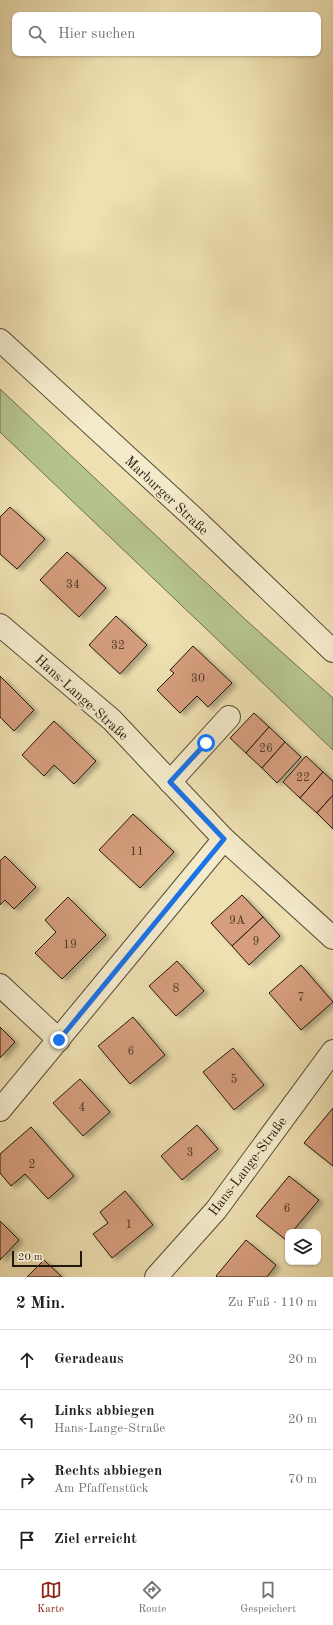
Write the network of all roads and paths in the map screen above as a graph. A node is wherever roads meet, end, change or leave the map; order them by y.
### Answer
1 (0, 340) edge
2 (0, 625) edge
3 (333, 651) edge
4 (229, 717) dead end
5 (170, 782) junction
6 (224, 839) junction
7 (333, 938) edge
8 (0, 985) edge
9 (59, 1040) junction
10 (333, 1051) edge
11 (0, 1110) edge
12 (156, 1277) edge

1 - 3 street, Marburger Straße
2 - 5 street, Hans-Lange-Straße
4 - 5 street
5 - 6 street, Hans-Lange-Straße
6 - 7 street, Hans-Lange-Straße
6 - 9 street
8 - 9 street
9 - 11 street
10 - 12 street, Hans-Lange-Straße

